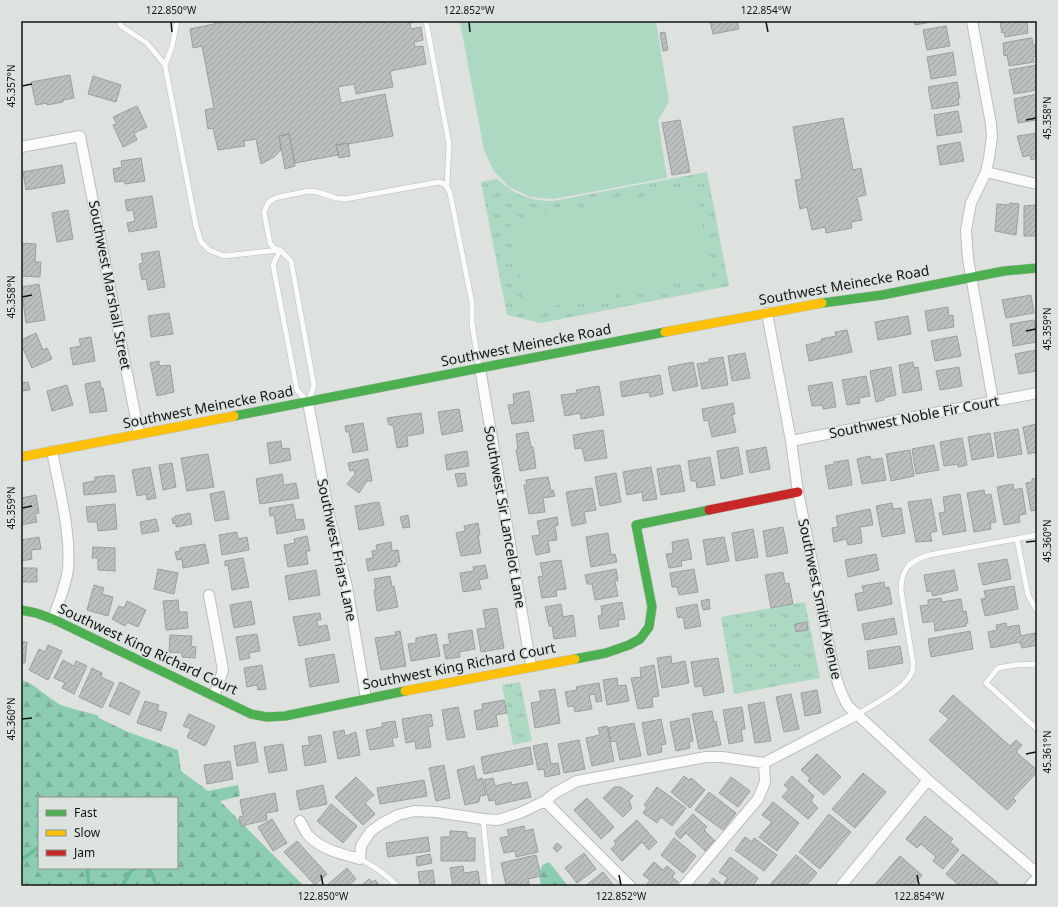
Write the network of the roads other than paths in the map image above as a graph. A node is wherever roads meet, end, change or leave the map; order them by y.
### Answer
1 (119, 21) edge
2 (177, 21) edge
3 (426, 21) edge
4 (972, 21) edge
5 (165, 65) junction
6 (21, 147) edge
7 (986, 172) junction
8 (1037, 184) edge
9 (447, 186) junction
10 (280, 250) junction
11 (1037, 268) edge
12 (972, 277) junction
13 (767, 313) junction
14 (480, 368) junction
15 (1037, 393) edge
16 (993, 401) junction
17 (308, 402) junction
18 (139, 434) junction
19 (791, 441) junction
20 (52, 451) junction
21 (21, 457) edge
22 (798, 492) junction
23 (1037, 535) edge
24 (1017, 539) junction
25 (209, 595) dead end
26 (1036, 609) edge
27 (21, 610) edge
28 (53, 619) junction
29 (1037, 664) edge
30 (531, 666) junction
31 (214, 696) junction
32 (366, 698) junction
33 (858, 714) junction
34 (1037, 729) edge
35 (764, 763) junction
36 (928, 780) junction
37 (545, 801) junction
38 (483, 819) junction
39 (300, 821) dead end
40 (360, 859) junction
41 (1037, 873) edge
42 (1037, 878) edge
43 (397, 886) edge
44 (490, 886) edge
45 (630, 886) edge
46 (684, 886) edge
47 (841, 886) edge
48 (1030, 886) edge

1 - 5 lane
2 - 5 lane
3 - 9 lane
4 - 7 street
5 - 10 lane
6 - 18 street, Southwest Marshall Street
7 - 8 street
7 - 12 street
9 - 10 lane
9 - 14 lane
10 - 17 lane
10 - 17 lane
11 - 12 main road, Southwest Meinecke Road
12 - 13 main road, Southwest Meinecke Road
12 - 16 street
13 - 14 main road, Southwest Meinecke Road
13 - 19 street, Southwest Smith Avenue
14 - 17 main road, Southwest Meinecke Road
14 - 30 street, Southwest Sir Lancelot Lane
15 - 16 street, Southwest Noble Fir Court
16 - 19 street, Southwest Noble Fir Court
17 - 18 main road, Southwest Meinecke Road
17 - 32 street, Southwest Friars Lane
18 - 20 main road, Southwest Meinecke Road
19 - 22 street, Southwest Smith Avenue
20 - 21 main road, Southwest Meinecke Road
20 - 28 street
22 - 30 main road, Southwest King Richard Court
22 - 33 street, Southwest Smith Avenue
23 - 24 lane
24 - 26 lane
24 - 33 lane
25 - 31 street
27 - 28 main road, Southwest King Richard Court
28 - 31 main road, Southwest King Richard Court
29 - 34 lane
30 - 32 main road, Southwest King Richard Court
31 - 32 main road, Southwest King Richard Court
33 - 35 street
33 - 36 street, Southwest Smith Avenue
35 - 37 street
35 - 46 street
36 - 41 street, Southwest Smith Avenue
36 - 47 street
37 - 38 street
37 - 45 street
38 - 40 street
38 - 44 lane
39 - 40 street
40 - 43 lane
42 - 48 street

